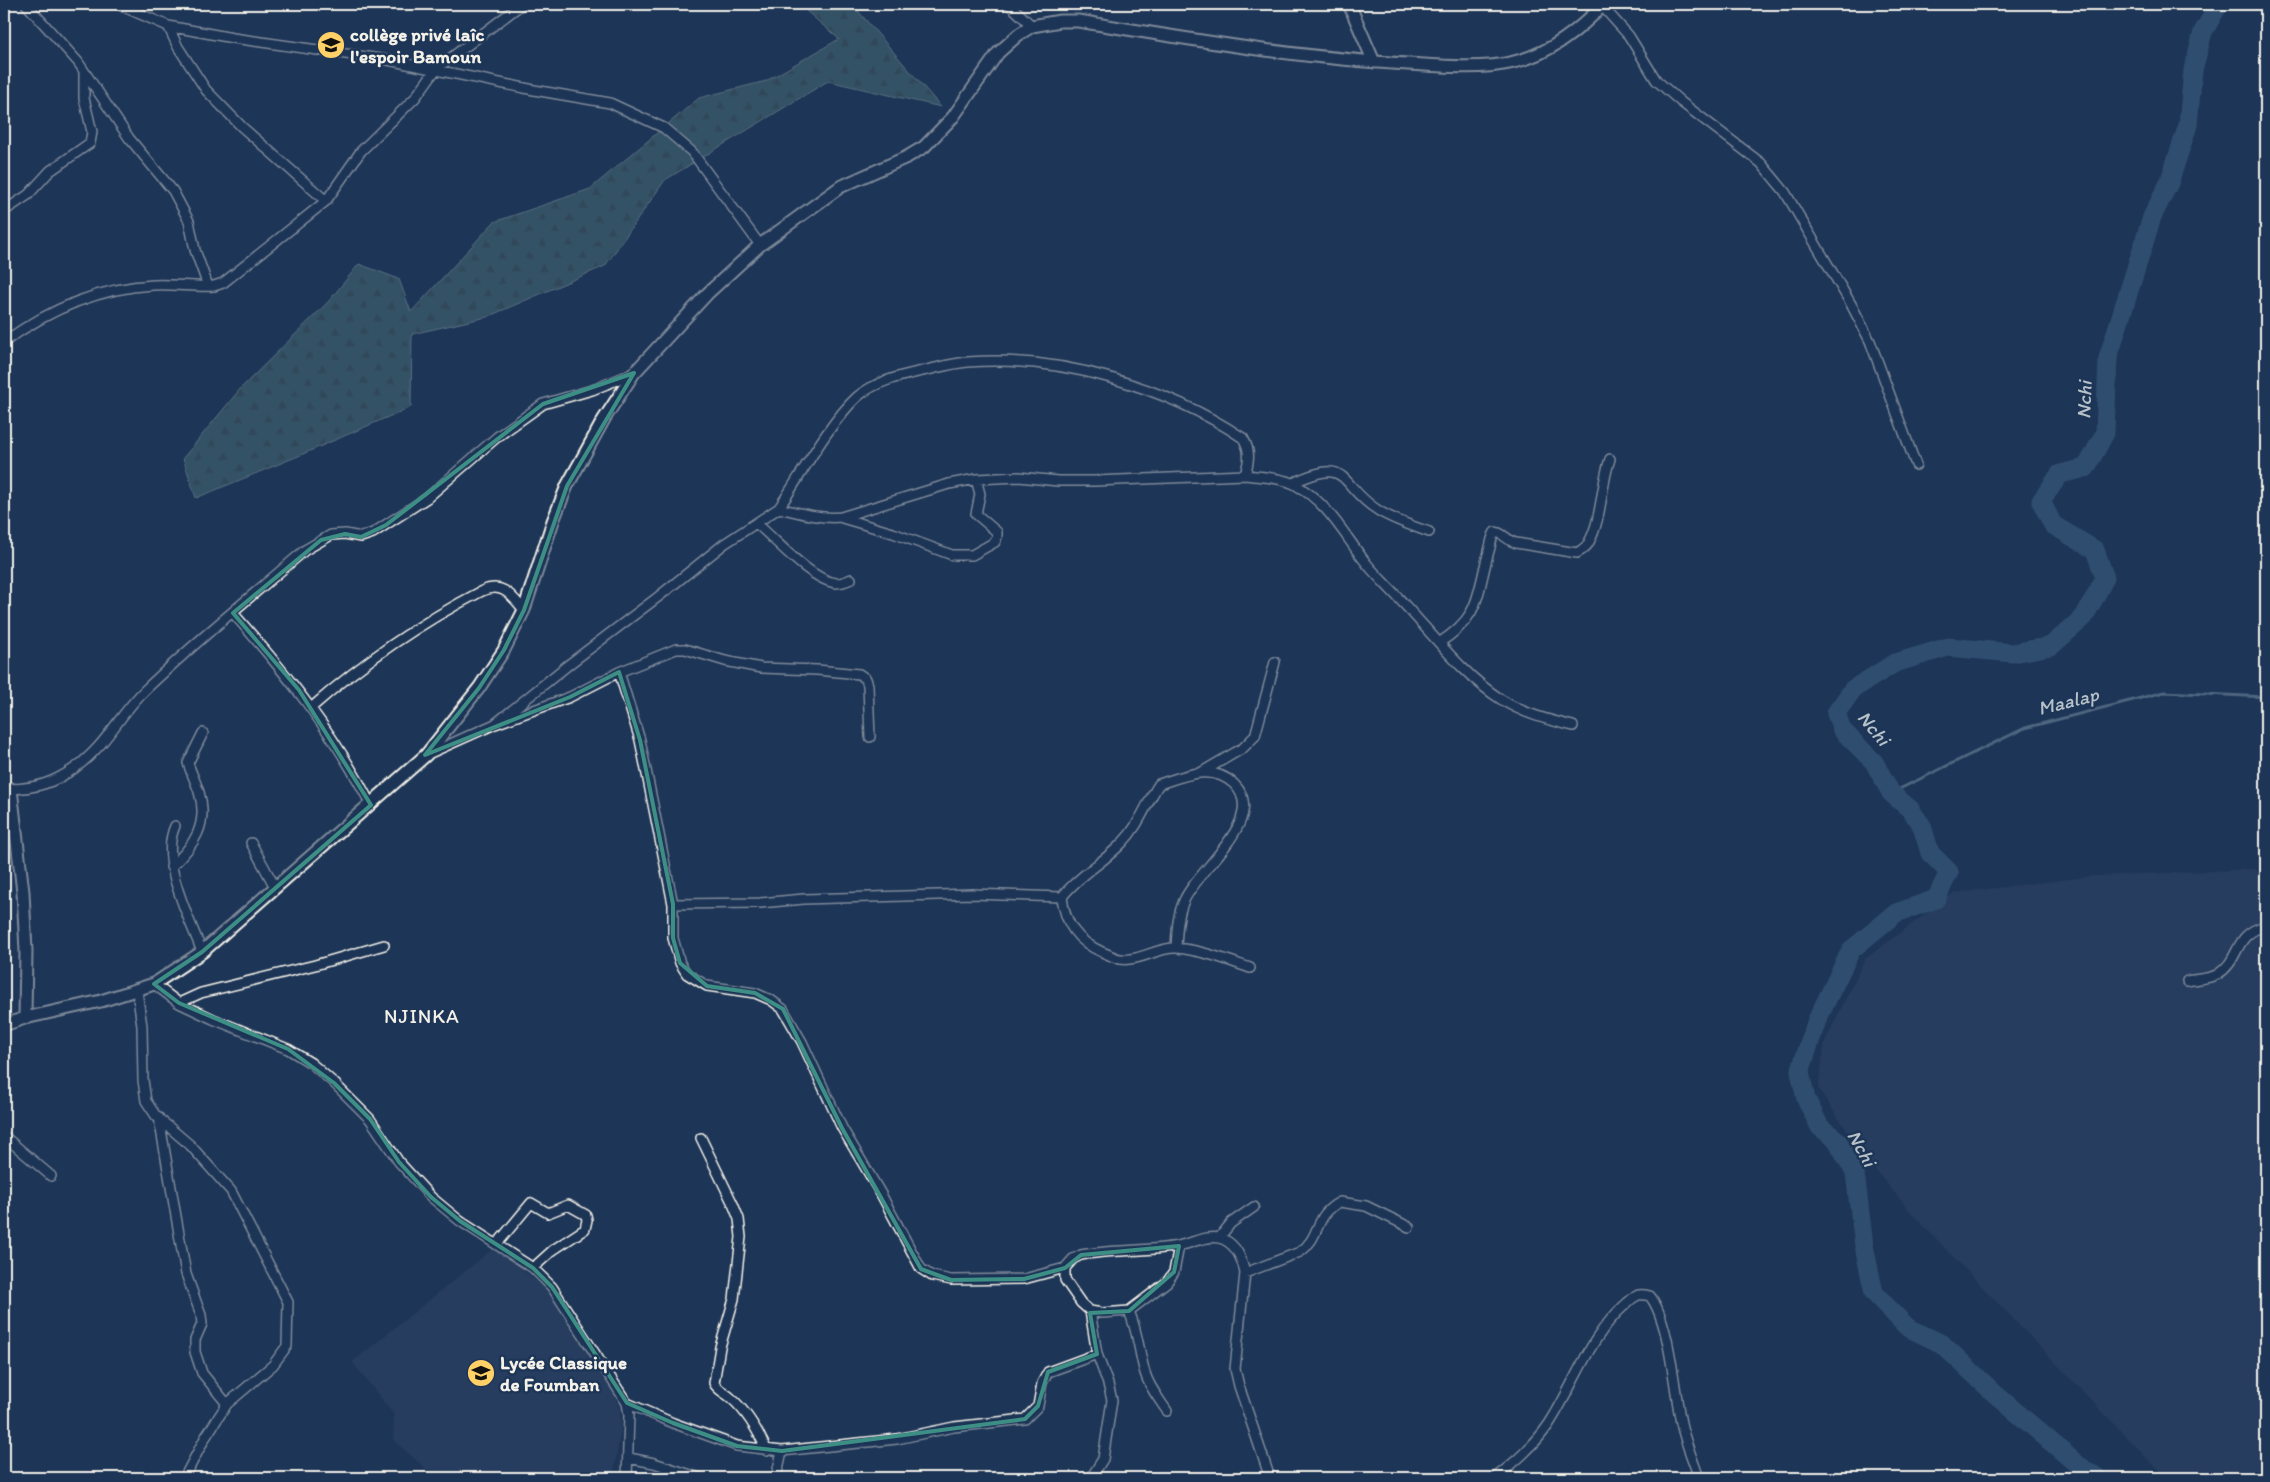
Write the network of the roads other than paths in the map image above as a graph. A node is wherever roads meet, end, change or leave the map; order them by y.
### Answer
1 (26, 4) edge
2 (117, 4) edge
3 (522, 4) edge
4 (1009, 4) edge
5 (1349, 4) edge
6 (1603, 5) edge
7 (168, 26) junction
8 (1032, 26) junction
9 (1374, 62) junction
10 (436, 69) junction
11 (84, 72) junction
12 (326, 200) junction
13 (4, 211) edge
14 (760, 246) junction
15 (208, 286) junction
16 (4, 342) edge
17 (634, 373) junction
18 (1610, 459) dead end
19 (1916, 465) dead end
20 (1245, 475) junction
21 (976, 478) junction
22 (1293, 483) junction
23 (779, 508) junction
24 (842, 518) junction
25 (757, 524) junction
26 (1428, 532) dead end
27 (852, 579) dead end
28 (524, 610) junction
29 (233, 613) junction
30 (1439, 643) junction
31 (1275, 662) dead end
32 (619, 672) junction
33 (311, 708) junction
34 (495, 724) junction
35 (1573, 726) dead end
36 (203, 733) dead end
37 (870, 737) dead end
38 (426, 755) junction
39 (1202, 772) junction
40 (8, 788) edge
41 (371, 805) junction
42 (175, 826) dead end
43 (251, 843) dead end
44 (171, 867) junction
45 (275, 887) junction
46 (1062, 897) junction
47 (673, 904) junction
48 (2266, 926) edge
49 (384, 945) dead end
50 (1176, 948) junction
51 (202, 952) junction
52 (1250, 968) dead end
53 (2187, 981) dead end
54 (154, 984) junction
55 (137, 991) junction
56 (179, 1002) junction
57 (25, 1018) junction
58 (4, 1025) edge
59 (159, 1118) junction
60 (4, 1136) edge
61 (702, 1138) dead end
62 (51, 1176) dead end
63 (1254, 1207) dead end
64 (1409, 1227) dead end
65 (1219, 1238) junction
66 (497, 1244) junction
67 (1179, 1246) junction
68 (533, 1268) junction
69 (1065, 1268) junction
70 (1245, 1273) junction
71 (1090, 1311) junction
72 (1129, 1311) junction
73 (1097, 1354) junction
74 (627, 1403) junction
75 (228, 1404) junction
76 (1167, 1411) dead end
77 (767, 1450) junction
78 (782, 1451) junction
79 (629, 1458) junction
80 (184, 1478) edge
81 (627, 1478) edge
82 (700, 1478) edge
83 (776, 1478) edge
84 (1091, 1478) edge
85 (1270, 1478) edge
86 (1495, 1478) edge
87 (1700, 1478) edge

1 - 11 street
2 - 7 street
3 - 10 street
4 - 8 street
5 - 9 main road
6 - 9 main road
6 - 19 street
7 - 10 street
7 - 12 street
8 - 9 main road
8 - 14 main road
10 - 12 street
10 - 14 street
11 - 13 street
11 - 15 street
12 - 15 street
14 - 17 main road
15 - 16 street
17 - 28 main road
17 - 29 street
18 - 30 street
20 - 21 street
20 - 22 street
20 - 23 street
21 - 24 street
21 - 24 street
22 - 26 street
22 - 30 street
23 - 24 street
23 - 25 street
25 - 27 street
25 - 34 street
28 - 33 street
28 - 38 main road
29 - 33 street
29 - 40 street
30 - 35 street
31 - 39 street
32 - 34 street
32 - 37 street
32 - 47 street
33 - 41 street
34 - 38 street
36 - 44 street
38 - 41 main road
39 - 46 street
39 - 50 street
40 - 57 main road
41 - 45 main road
42 - 44 street
43 - 45 street
44 - 51 street
45 - 51 main road
46 - 47 street
46 - 50 street
47 - 69 street
48 - 53 street
49 - 56 street
50 - 52 street
51 - 54 main road
54 - 55 main road
54 - 56 street
55 - 57 main road
55 - 59 street
56 - 66 street
57 - 58 main road
59 - 75 street
59 - 75 street
60 - 62 street
61 - 77 street
63 - 65 street
64 - 70 street
65 - 67 street
65 - 70 street
66 - 68 street
66 - 68 street
67 - 69 street
67 - 72 street
68 - 74 street
69 - 71 street
70 - 85 street
71 - 72 street
71 - 73 street
72 - 76 street
73 - 78 street
73 - 84 street
74 - 77 street
74 - 79 street
75 - 80 street
77 - 78 street
78 - 83 street
79 - 81 street
79 - 82 street
86 - 87 street

